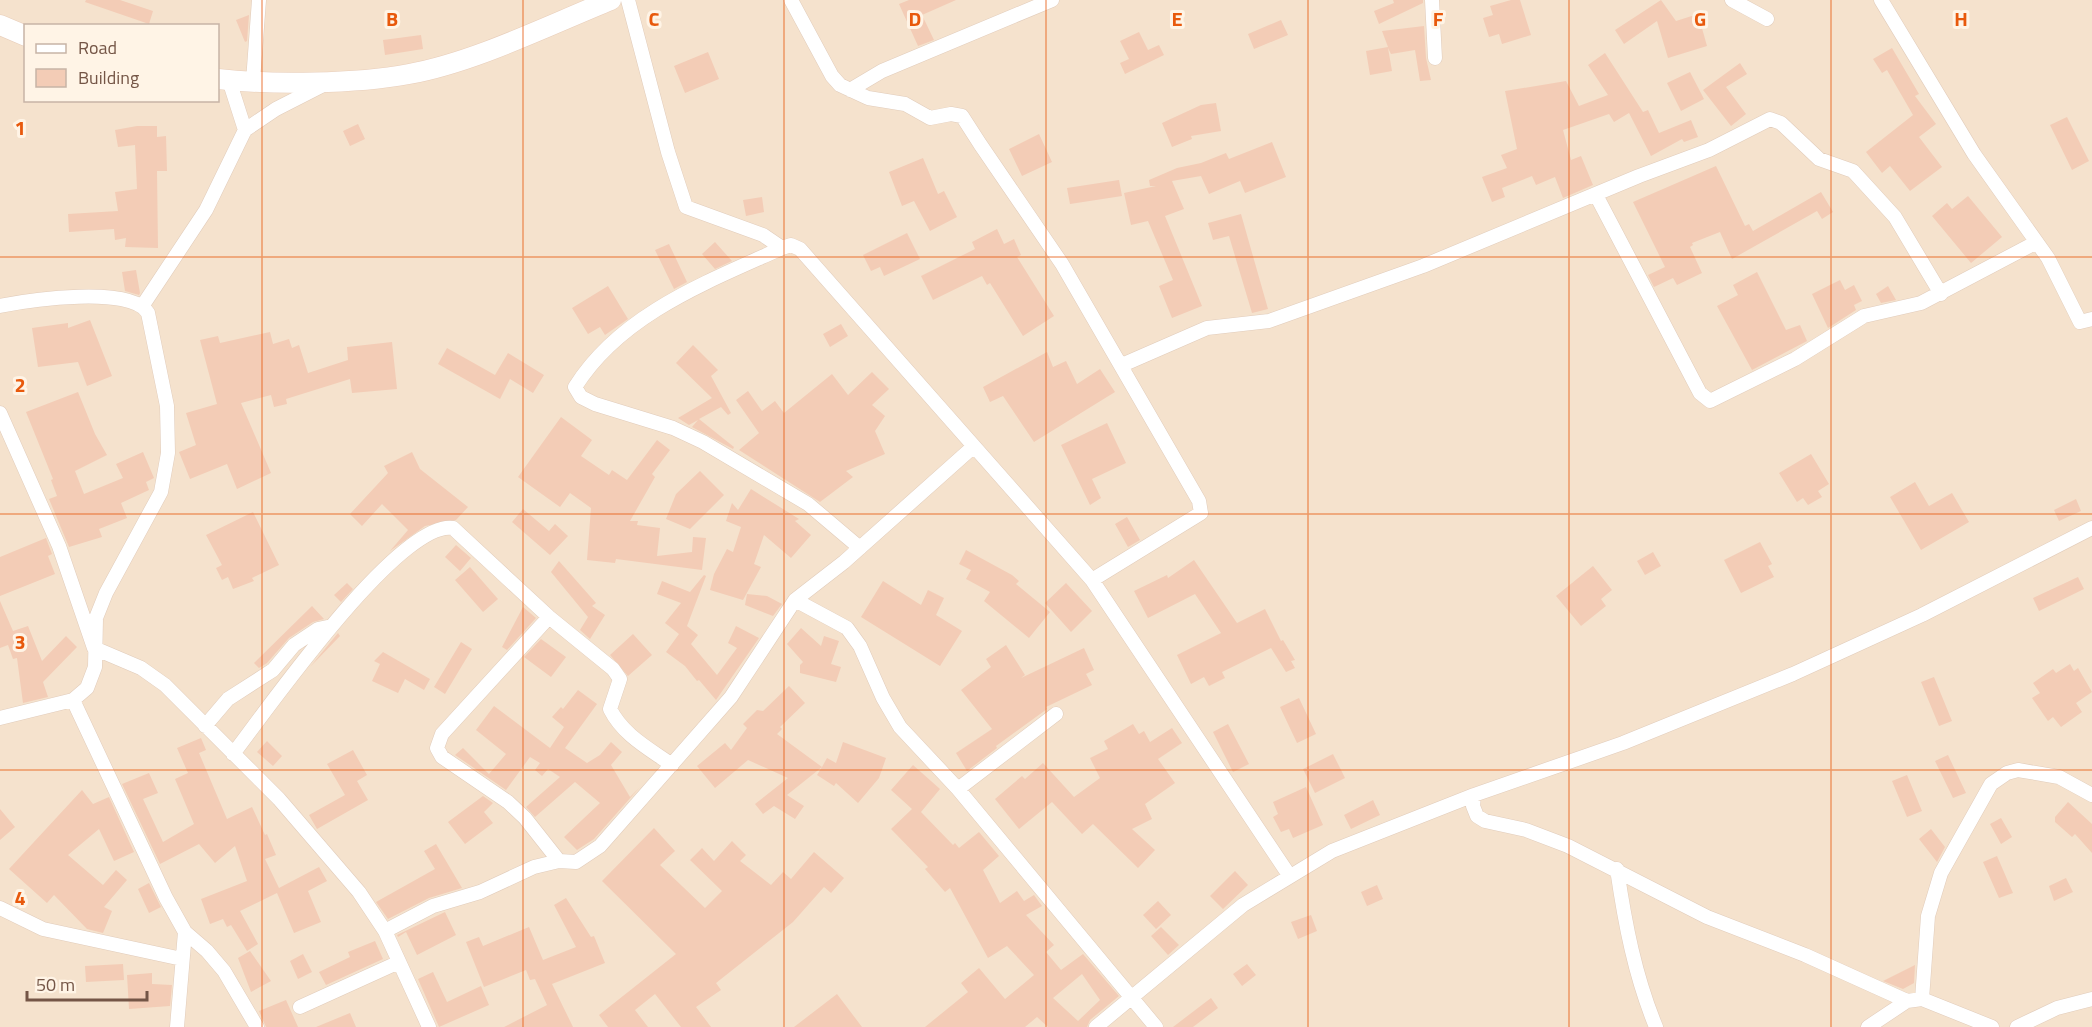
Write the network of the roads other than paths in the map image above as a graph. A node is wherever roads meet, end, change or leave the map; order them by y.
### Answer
1 (259, 0) edge
2 (611, 0) edge
3 (628, 0) edge
4 (791, 0) edge
5 (1052, 0) edge
6 (1432, 0) edge
7 (1732, 0) edge
8 (1881, 0) edge
9 (1767, 19) dead end
10 (0, 25) edge
11 (24, 35) edge
12 (1435, 58) dead end
13 (223, 80) edge
14 (333, 80) junction
15 (253, 81) junction
16 (850, 90) junction
17 (245, 130) junction
18 (1596, 195) junction
19 (2035, 243) junction
20 (782, 248) junction
21 (1941, 294) junction
22 (143, 305) junction
23 (0, 306) edge
24 (2092, 319) edge
25 (1122, 365) junction
26 (0, 413) edge
27 (973, 447) junction
28 (2092, 528) edge
29 (860, 548) junction
30 (1092, 580) junction
31 (795, 600) junction
32 (549, 617) junction
33 (332, 626) junction
34 (94, 648) junction
35 (73, 700) junction
36 (1056, 714) dead end
37 (0, 718) edge
38 (205, 726) junction
39 (233, 754) junction
40 (672, 765) junction
41 (958, 789) junction
42 (1474, 795) junction
43 (2092, 795) edge
44 (559, 861) junction
45 (1617, 869) junction
46 (1289, 875) junction
47 (0, 909) edge
48 (385, 931) junction
49 (185, 932) junction
50 (182, 959) junction
51 (397, 963) junction
52 (1132, 996) junction
53 (1922, 999) junction
54 (2092, 999) edge
55 (1907, 1001) junction
56 (300, 1007) dead end
57 (177, 1027) edge
58 (257, 1027) edge
59 (429, 1027) edge
60 (1096, 1027) edge
61 (1156, 1027) edge
62 (1656, 1027) edge
63 (1868, 1027) edge
64 (1992, 1027) edge
65 (2017, 1027) edge

1 - 15 street
2 - 14 main road
3 - 20 street
4 - 16 street
5 - 16 street
6 - 12 street
7 - 9 street
8 - 19 street
10 - 11 main road
13 - 15 main road
13 - 17 street
14 - 15 main road
14 - 17 street
16 - 25 street
17 - 22 street
18 - 21 street
18 - 21 street
18 - 25 street
19 - 21 street
19 - 24 street
20 - 27 street
20 - 29 street
22 - 23 street
22 - 34 street
25 - 30 street
26 - 34 street
27 - 29 street
27 - 30 street
28 - 42 street
29 - 31 street
30 - 46 street
31 - 40 street
31 - 41 street
32 - 33 street
32 - 40 street
32 - 44 street
33 - 38 street
33 - 39 street
34 - 35 street
34 - 38 street
35 - 37 street
35 - 49 street
36 - 41 street
38 - 39 street
39 - 48 street
40 - 44 street
41 - 52 street
42 - 45 street
42 - 46 street
43 - 53 street
44 - 48 street
45 - 55 street
45 - 62 street
46 - 52 street
47 - 50 street
48 - 51 street
49 - 50 street
49 - 58 street
50 - 57 street
51 - 56 street
51 - 59 street
52 - 60 street
52 - 61 street
53 - 55 street
53 - 64 street
54 - 65 street
55 - 63 street

